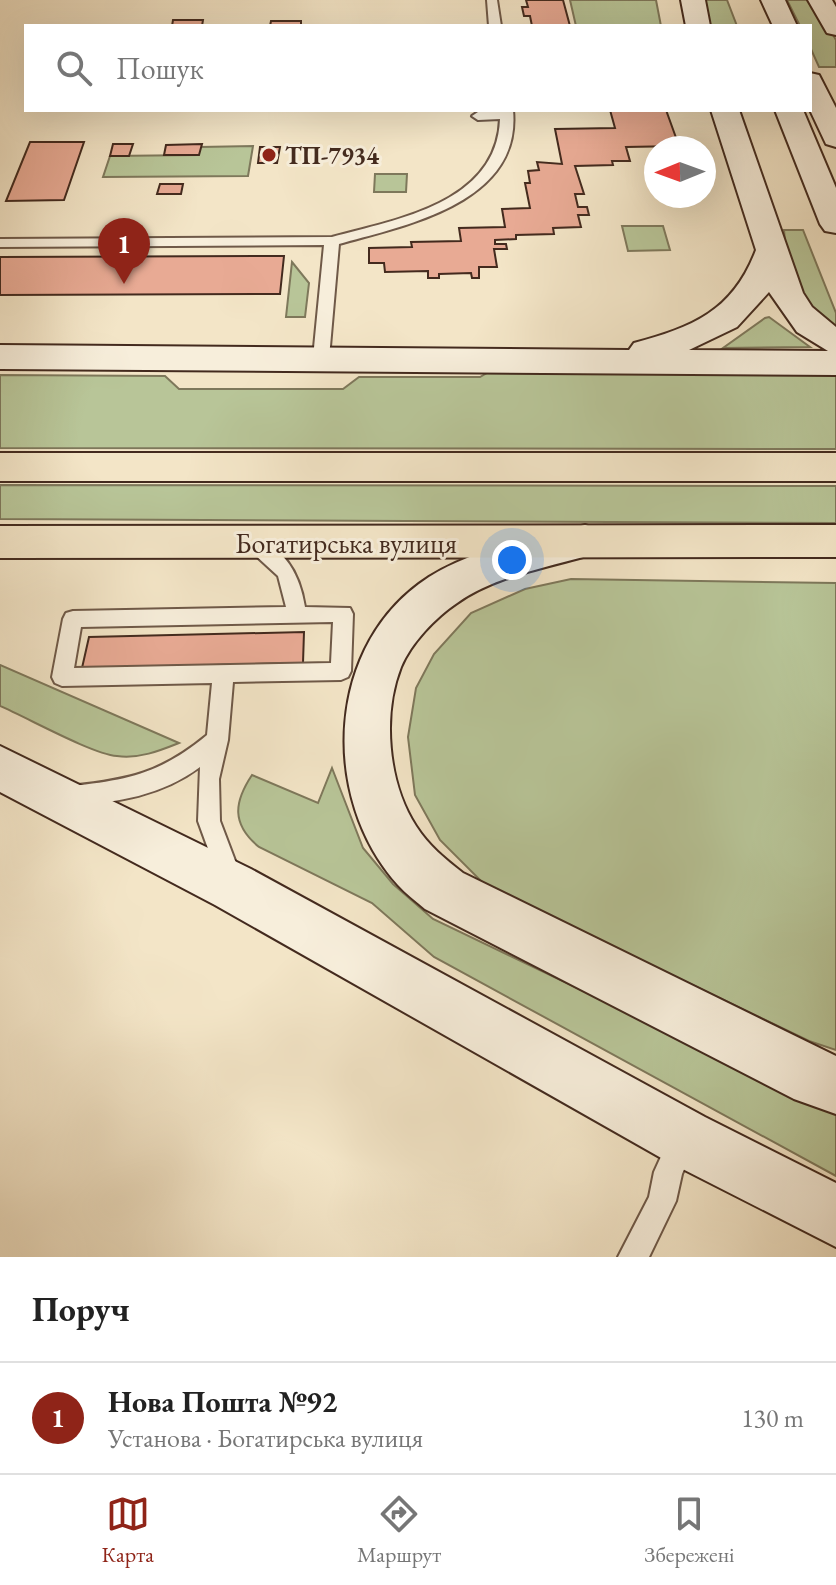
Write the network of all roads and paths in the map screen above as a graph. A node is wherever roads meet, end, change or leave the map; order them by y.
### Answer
1 (492, 0) edge
2 (693, 0) edge
3 (773, 0) edge
4 (820, 0) edge
5 (495, 24) edge
6 (698, 24) edge
7 (784, 24) edge
8 (836, 28) edge
9 (812, 85) edge
10 (726, 112) edge
11 (790, 112) edge
12 (507, 113) edge
13 (478, 116) dead end
14 (836, 138) edge
15 (836, 224) edge
16 (332, 241) junction
17 (0, 243) edge
18 (772, 250) junction
19 (836, 342) edge
20 (0, 357) edge
21 (321, 358) junction
22 (608, 359) junction
23 (836, 363) edge
24 (0, 467) edge
25 (836, 467) edge
26 (585, 541) junction
27 (836, 541) edge
28 (0, 542) edge
29 (252, 544) junction
30 (297, 615) junction
31 (223, 673) junction
32 (217, 740) junction
33 (0, 768) edge
34 (55, 797) junction
35 (233, 887) junction
36 (836, 1085) edge
37 (684, 1138) junction
38 (836, 1216) edge
39 (633, 1257) edge

1 - 5 lane
2 - 6 main road
3 - 7 main road
4 - 8 main road
9 - 14 main road
10 - 18 main road
11 - 15 main road
12 - 13 lane
12 - 16 lane
16 - 17 lane
16 - 21 lane
18 - 19 main road
18 - 22 main road
20 - 21 main road
21 - 22 main road
22 - 23 main road
24 - 25 main road
26 - 27 main road, Богатирська вулиця
26 - 29 main road, Богатирська вулиця
26 - 36 main road
28 - 29 main road, Богатирська вулиця
29 - 30 lane
30 - 31 lane
30 - 31 lane
31 - 32 lane
32 - 34 lane
32 - 35 lane
33 - 34 main road
34 - 35 main road
35 - 37 main road
37 - 38 main road
37 - 39 lane

